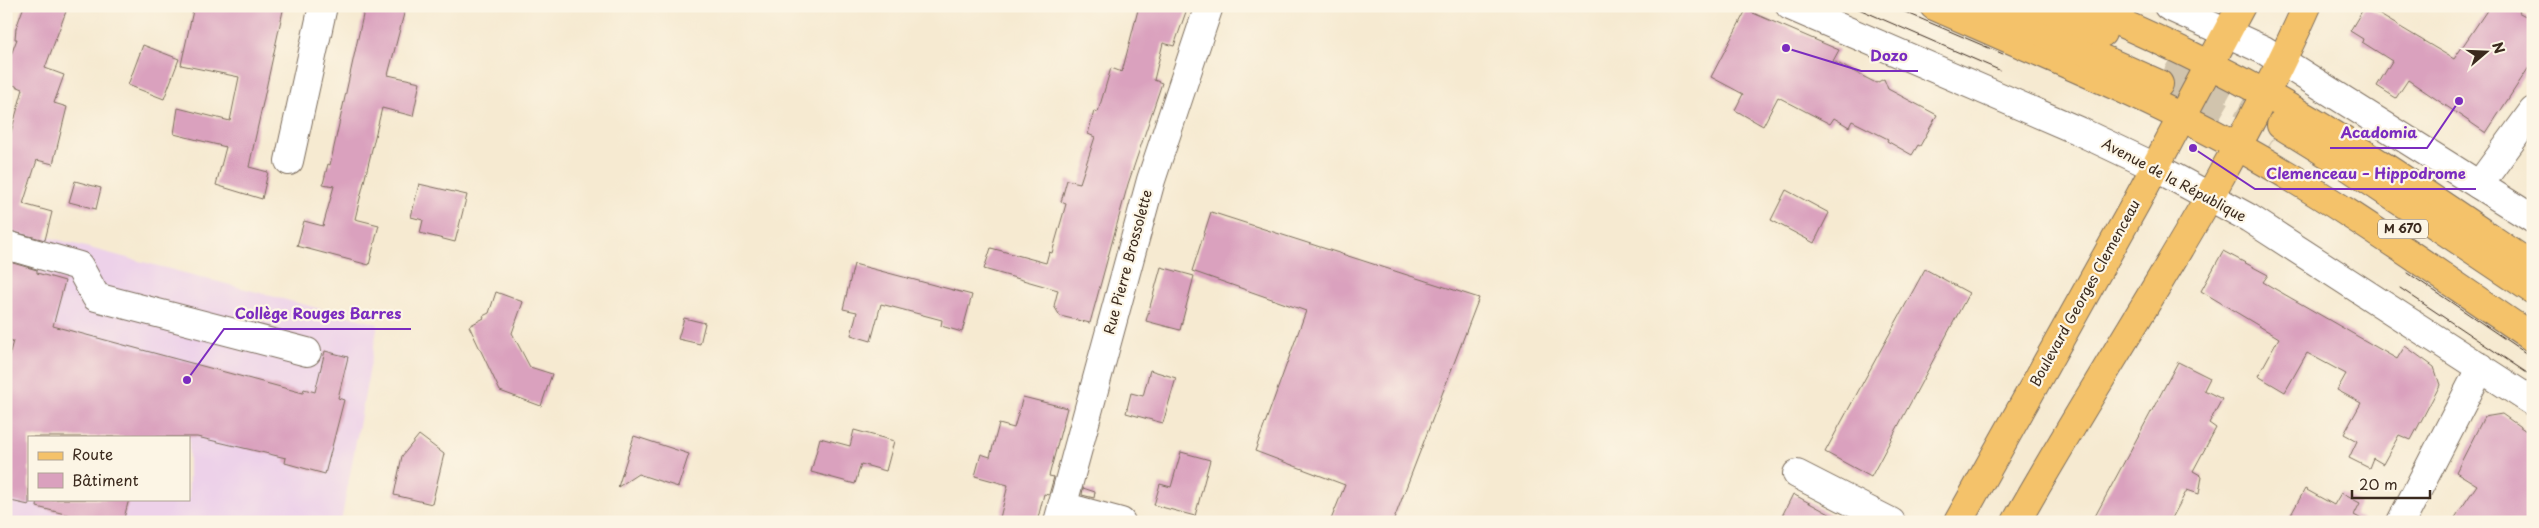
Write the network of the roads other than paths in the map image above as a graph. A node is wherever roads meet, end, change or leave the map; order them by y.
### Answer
1 (323, 6) edge
2 (1209, 6) edge
3 (1790, 6) edge
4 (1934, 6) edge
5 (1983, 6) edge
6 (2040, 6) edge
7 (2083, 6) edge
8 (2168, 6) edge
9 (2241, 6) edge
10 (2307, 6) edge
11 (2227, 33) junction
12 (2280, 60) junction
13 (2211, 64) junction
14 (2264, 93) junction
15 (2533, 111) edge
16 (2181, 118) junction
17 (2237, 146) junction
18 (289, 161) dead end
19 (2155, 167) junction
20 (2479, 184) junction
21 (2210, 197) junction
22 (2533, 219) edge
23 (6, 245) edge
24 (2533, 267) edge
25 (2533, 290) edge
26 (2533, 317) edge
27 (2533, 338) edge
28 (307, 352) dead end
29 (2482, 368) junction
30 (2533, 402) edge
31 (1797, 474) dead end
32 (1060, 514) edge
33 (1121, 522) edge
34 (1890, 522) edge
35 (1958, 522) edge
36 (2016, 522) edge
37 (2401, 522) edge

1 - 18 street
2 - 32 street, Rue Pierre Brossolette
3 - 19 street, Avenue de la République
4 - 16 main road
5 - 6 main road
7 - 13 main road
8 - 11 street
9 - 11 main road
10 - 12 main road
11 - 12 street
11 - 13 main road, Boulevard Georges Clemenceau
12 - 14 main road
12 - 20 street
13 - 14 main road
13 - 16 main road, Boulevard Georges Clemenceau
14 - 17 main road
14 - 24 main road
15 - 20 street
16 - 17 main road
16 - 19 main road, Boulevard Georges Clemenceau
17 - 21 main road
17 - 27 main road
19 - 21 street, Avenue de la République
19 - 35 main road, Boulevard Georges Clemenceau
20 - 22 street
21 - 29 street, Avenue de la République
21 - 36 main road
23 - 28 street
25 - 26 main road, M 670
29 - 30 street, Avenue de la République
29 - 37 street
31 - 34 street
32 - 33 street

